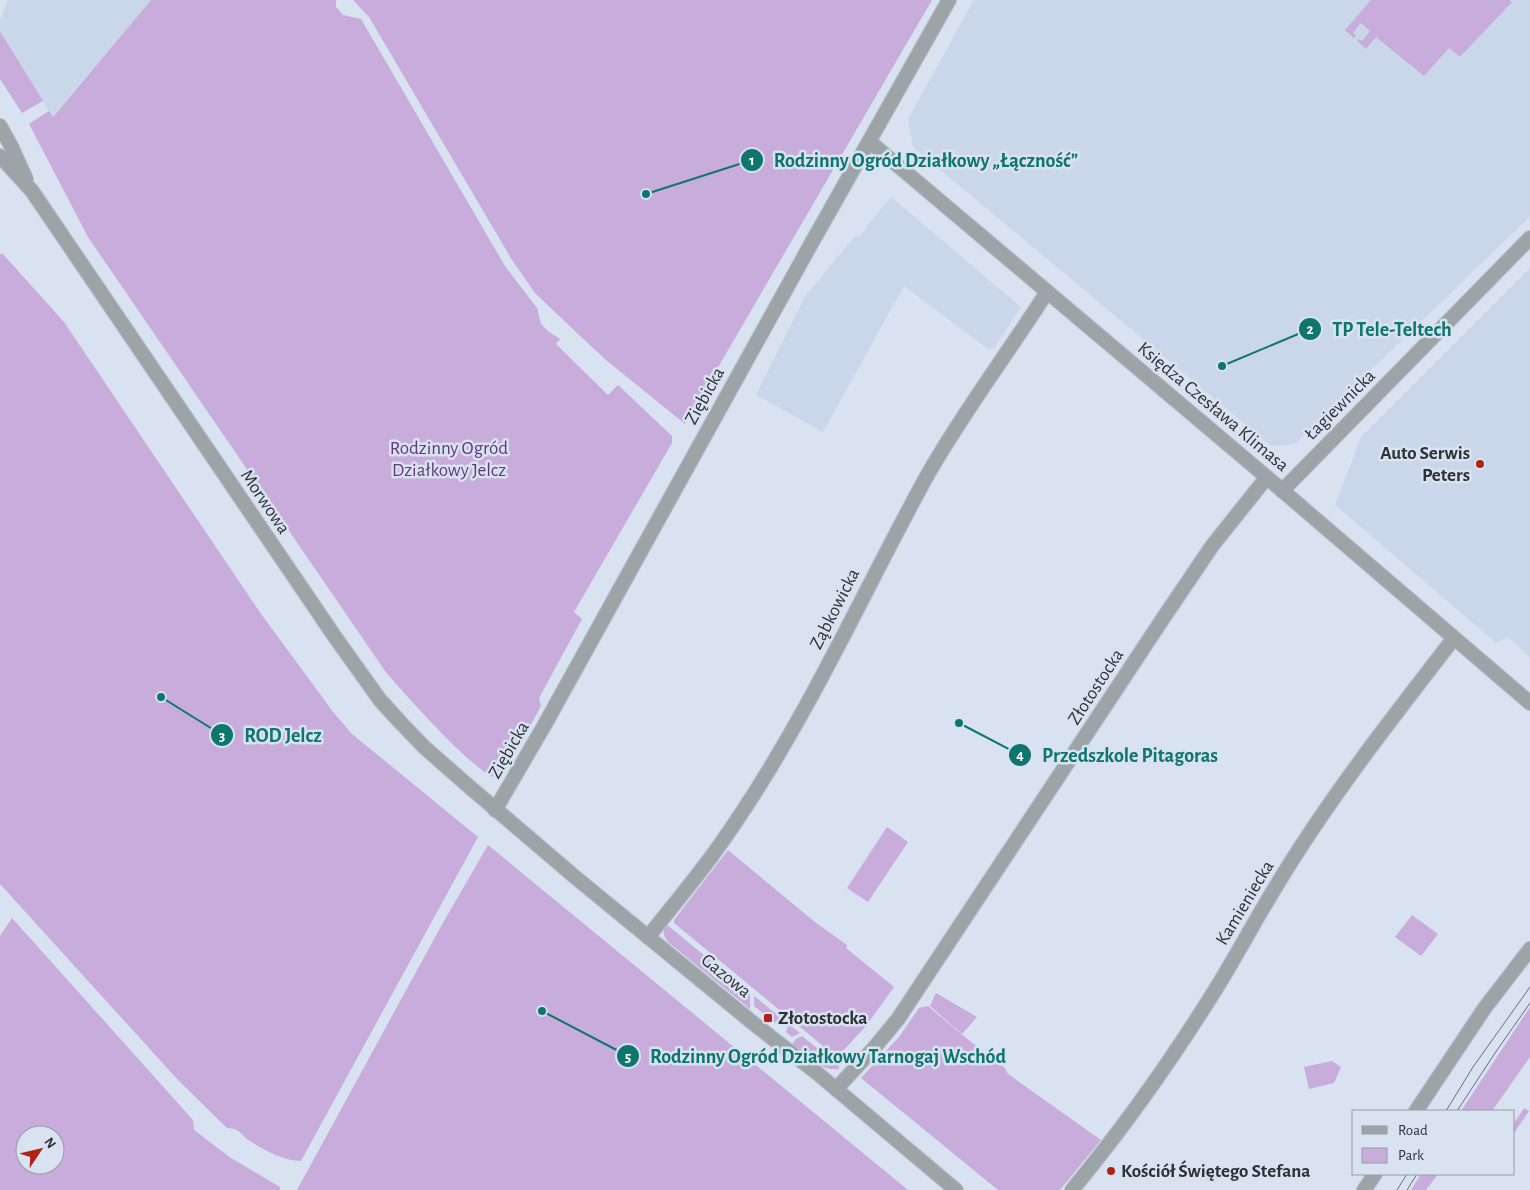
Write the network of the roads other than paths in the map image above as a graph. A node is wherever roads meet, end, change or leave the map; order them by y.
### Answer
1 (949, 0) edge
2 (0, 126) edge
3 (870, 142) junction
4 (0, 156) edge
5 (32, 191) junction
6 (1530, 238) edge
7 (1047, 292) junction
8 (1267, 478) junction
9 (1282, 491) junction
10 (1454, 638) junction
11 (1530, 703) edge
12 (495, 810) junction
13 (648, 937) junction
14 (1530, 949) edge
15 (836, 1089) junction
16 (1417, 1110) edge
17 (1374, 1175) edge
18 (956, 1190) edge
19 (1072, 1190) edge
20 (1364, 1190) edge

1 - 3 street, Ziębicka
2 - 5 street, Morwowa
3 - 7 street, Księdza Czesława Klimasa
3 - 12 street, Ziębicka
4 - 5 street, Morwowa
5 - 12 street, Morwowa
6 - 9 street, Łagiewnicka
7 - 8 street, Księdza Czesława Klimasa
7 - 13 street, Ząbkowicka
8 - 9 street, Księdza Czesława Klimasa
8 - 15 street, Złotostocka
9 - 10 street, Księdza Czesława Klimasa
10 - 11 street, Księdza Czesława Klimasa
10 - 19 street, Kamieniecka
12 - 13 street, Gazowa
13 - 15 street, Gazowa
14 - 16 street
15 - 18 street, Gazowa
17 - 20 street

